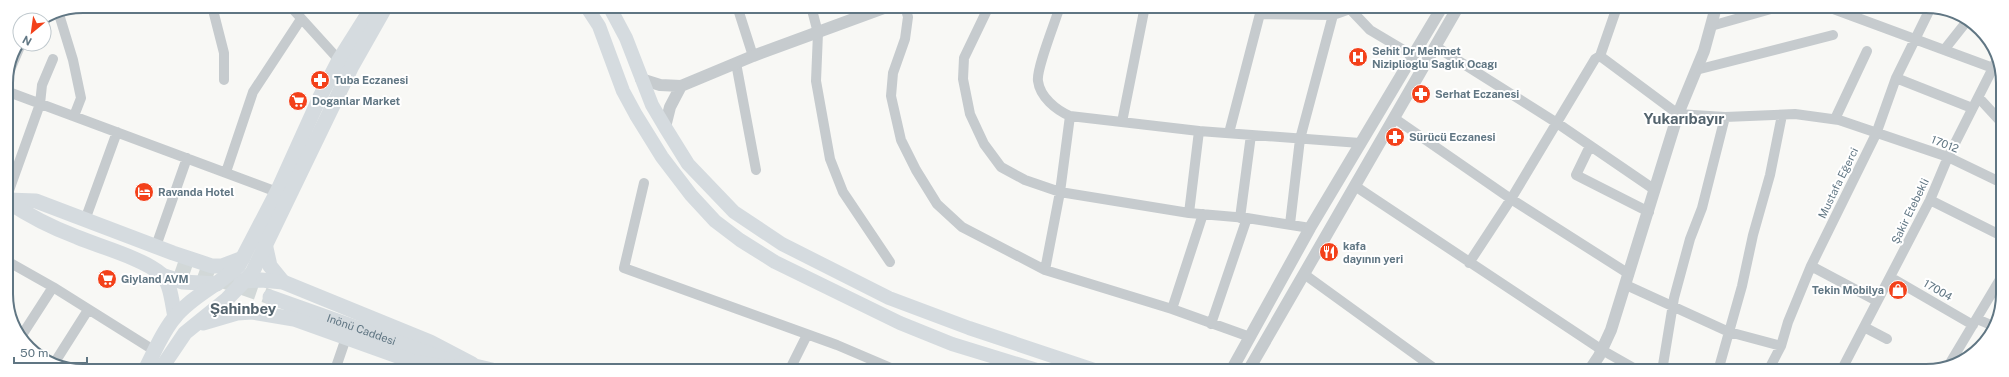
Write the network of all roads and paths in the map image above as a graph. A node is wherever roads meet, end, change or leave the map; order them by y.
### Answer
1 (214, 13) edge
2 (296, 13) edge
3 (370, 13) edge
4 (381, 13) edge
5 (591, 13) edge
6 (613, 13) edge
7 (739, 13) edge
8 (812, 13) edge
9 (871, 13) edge
10 (907, 13) edge
11 (986, 13) edge
12 (1058, 13) edge
13 (1144, 13) edge
14 (1260, 13) edge
15 (1304, 13) edge
16 (1338, 13) edge
17 (1355, 13) edge
18 (1438, 13) edge
19 (1454, 13) edge
20 (1615, 13) edge
21 (1714, 13) edge
22 (1749, 13) edge
23 (1844, 13) edge
24 (1928, 13) edge
25 (1333, 15) junction
26 (60, 17) edge
27 (301, 19) junction
28 (1964, 25) edge
29 (1711, 26) junction
30 (818, 33) junction
31 (1833, 35) dead end
32 (1914, 39) junction
33 (1435, 46) junction
34 (1944, 50) junction
35 (1867, 51) dead end
36 (1412, 55) junction
37 (753, 56) junction
38 (1600, 56) junction
39 (53, 59) dead end
40 (346, 63) junction
41 (736, 63) junction
42 (1994, 66) edge
43 (1696, 70) junction
44 (1995, 70) edge
45 (1896, 78) junction
46 (641, 79) junction
47 (224, 80) dead end
48 (681, 86) junction
49 (13, 94) edge
50 (1979, 98) junction
51 (40, 104) junction
52 (1972, 108) junction
53 (1678, 114) junction
54 (1782, 115) junction
55 (74, 116) junction
56 (1070, 116) junction
57 (1996, 116) edge
58 (1725, 117) junction
59 (1394, 118) junction
60 (1835, 119) junction
61 (1122, 122) junction
62 (1557, 123) junction
63 (665, 127) junction
64 (1199, 131) junction
65 (116, 132) junction
66 (1229, 134) junction
67 (1876, 134) junction
68 (1251, 135) junction
69 (1300, 139) junction
70 (1360, 143) junction
71 (1590, 146) junction
72 (1948, 157) junction
73 (187, 158) junction
74 (756, 170) dead end
75 (226, 172) junction
76 (13, 179) edge
77 (1996, 180) edge
78 (644, 183) dead end
79 (1355, 186) junction
80 (1655, 190) junction
81 (277, 192) junction
82 (1060, 192) junction
83 (1511, 199) junction
84 (13, 200) edge
85 (1930, 200) junction
86 (13, 202) edge
87 (13, 204) edge
88 (1649, 212) junction
89 (1189, 213) junction
90 (1202, 214) junction
91 (1244, 218) junction
92 (85, 220) junction
93 (1290, 224) junction
94 (1310, 228) junction
95 (1996, 233) edge
96 (156, 246) junction
97 (266, 248) junction
98 (243, 258) junction
99 (890, 262) dead end
100 (1469, 263) junction
101 (13, 264) edge
102 (177, 265) tunnel mouth
103 (1811, 266) junction
104 (1045, 270) junction
105 (1304, 274) junction
106 (162, 275) junction
107 (1890, 277) junction
108 (1627, 279) junction
109 (246, 280) junction
110 (283, 282) junction
111 (214, 285) junction
112 (1996, 286) edge
113 (53, 287) junction
114 (270, 296) tunnel mouth
115 (1877, 301) junction
116 (1672, 307) junction
117 (1172, 309) junction
118 (88, 310) junction
119 (175, 317) junction
120 (1975, 322) junction
121 (196, 324) junction
122 (1211, 324) junction
123 (1989, 325) edge
124 (1864, 327) junction
125 (24, 332) edge
126 (1729, 332) junction
127 (807, 335) junction
128 (1250, 337) junction
129 (346, 338) junction
130 (1887, 339) dead end
131 (1781, 346) junction
132 (1602, 350) junction
133 (155, 351) junction
134 (1953, 358) edge
135 (57, 359) edge
136 (148, 364) edge
137 (164, 364) edge
138 (337, 364) edge
139 (434, 364) edge
140 (456, 364) edge
141 (460, 364) edge
142 (792, 364) edge
143 (882, 364) edge
144 (1017, 364) edge
145 (1076, 364) edge
146 (1235, 364) edge
147 (1252, 364) edge
148 (1428, 364) edge
149 (1593, 364) edge
150 (1627, 364) edge
151 (1663, 364) edge
152 (1720, 364) edge
153 (1772, 364) edge
154 (1845, 364) edge

1 - 47 street
2 - 27 street
3 - 40 main road
4 - 40 main road
5 - 144 main road
6 - 46 main road
7 - 37 street
8 - 30 street
9 - 30 street
10 - 104 street
11 - 82 street
12 - 56 street
13 - 61 street
14 - 66 street
15 - 25 street
16 - 25 street
17 - 36 street
18 - 36 street
19 - 33 street
20 - 38 street
21 - 29 street
22 - 29 street
23 - 32 street
24 - 32 street, Mustafa Eğerci
25 - 69 street
26 - 55 street
27 - 40 street
27 - 75 street
28 - 34 street
29 - 43 street
30 - 37 street
30 - 99 street
31 - 43 street
32 - 34 street
32 - 45 street, Mustafa Eğerci
33 - 59 street
33 - 62 street
34 - 42 street
35 - 60 street
36 - 70 street
37 - 41 street
38 - 53 street
38 - 62 street
39 - 51 street
40 - 81 main road
40 - 97 main road
41 - 48 street
41 - 74 street
43 - 53 street
44 - 50 street, Şakir Etebekli
45 - 52 street
45 - 67 street, Mustafa Eğerci
46 - 48 street
46 - 63 main road
48 - 63 street
49 - 51 street
50 - 52 street, Şakir Etebekli
50 - 57 street
51 - 55 street
51 - 76 street
52 - 72 street, Şakir Etebekli
53 - 58 street, 17012
53 - 80 street
54 - 58 street, 17012
54 - 60 street, 17012
54 - 126 street
55 - 65 street
56 - 61 street
56 - 82 street
58 - 116 street
59 - 79 street
59 - 83 street
60 - 67 street, 17012
61 - 64 street
62 - 71 street
62 - 83 street
63 - 145 main road
64 - 66 street
64 - 89 street
65 - 73 street
65 - 92 street
66 - 68 street
67 - 72 street, 17012
67 - 103 street, Mustafa Eğerci
68 - 69 street
68 - 91 street
69 - 70 street
69 - 93 street
70 - 94 street
71 - 80 street
71 - 88 street
72 - 77 street, 17012
72 - 85 street, Şakir Etebekli
73 - 75 street
73 - 96 street
75 - 81 street
78 - 127 street
79 - 100 street
79 - 105 street
80 - 88 street
81 - 98 main road
82 - 89 street
82 - 104 street
83 - 100 street
83 - 108 street
84 - 92 main road
85 - 95 street
85 - 107 street, Şakir Etebekli
86 - 102 main road
87 - 106 main road
88 - 108 street
89 - 90 street
90 - 91 street
90 - 117 street
91 - 93 street
91 - 122 street
92 - 96 main road
93 - 94 street
94 - 128 street
96 - 98 main road
97 - 109 main road
97 - 110 main road
98 - 111 main road
100 - 132 street
101 - 113 street
103 - 115 street
103 - 131 street, Mustafa Eğerci
104 - 117 street
105 - 147 street
105 - 148 street
106 - 111 main road
106 - 119 main road
107 - 115 street, Şakir Etebekli
107 - 120 street, 17004
108 - 116 street
108 - 132 street
109 - 110 main road
109 - 111 main road
109 - 121 main road
110 - 141 main road
111 - 119 main road
112 - 120 street
113 - 118 street
113 - 125 street
114 - 140 main road, Inönü Caddesi
115 - 124 street, Şakir Etebekli
116 - 126 street
116 - 151 street
117 - 122 street
118 - 133 street
118 - 135 street
119 - 133 main road
120 - 123 street, 17004
120 - 134 street
121 - 129 main road
121 - 137 main road
122 - 128 street
124 - 130 street
124 - 154 street, Şakir Etebekli
126 - 131 street
126 - 152 street
127 - 142 street
127 - 143 street
128 - 146 street
129 - 138 street
129 - 139 main road
131 - 153 street, Mustafa Eğerci
132 - 149 street
132 - 150 street
133 - 136 main road

